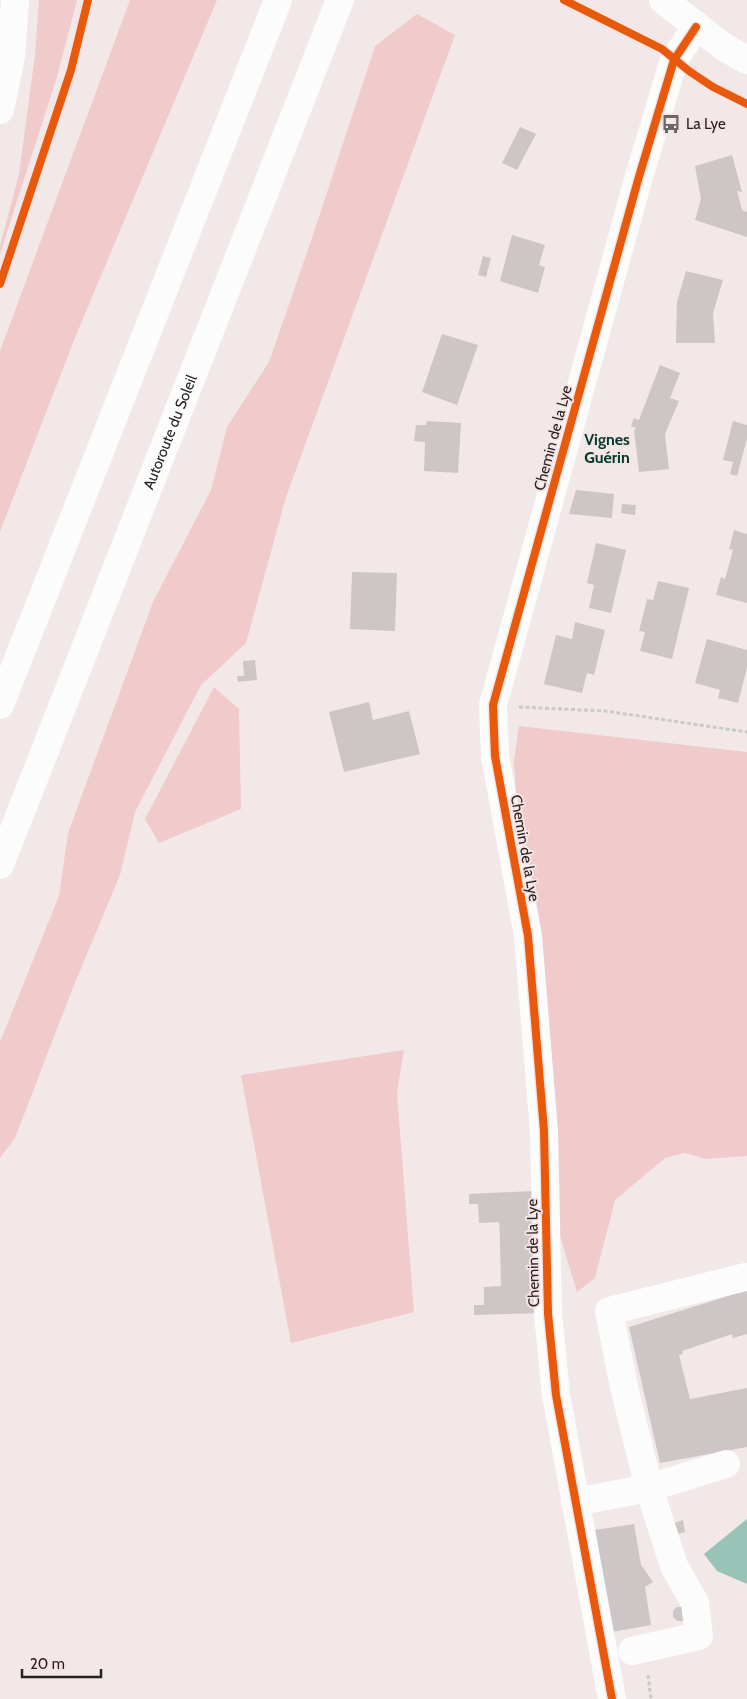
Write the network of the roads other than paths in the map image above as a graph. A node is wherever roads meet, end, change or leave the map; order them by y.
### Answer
1 (15, 0) edge
2 (278, 0) edge
3 (340, 0) edge
4 (663, 0) edge
5 (696, 27) junction
6 (747, 60) edge
7 (0, 110) edge
8 (0, 706) edge
9 (0, 865) edge
10 (744, 1276) dead end
11 (726, 1464) dead end
12 (650, 1488) junction
13 (575, 1502) junction
14 (632, 1651) dead end
15 (612, 1699) edge

1 - 7 main road
2 - 8 main road
3 - 9 main road, Autoroute du Soleil
4 - 5 main road
5 - 6 main road
5 - 13 main road, Chemin de la Lye
10 - 12 main road
11 - 12 main road
12 - 13 main road
12 - 14 main road
13 - 15 main road, Chemin de la Lye

